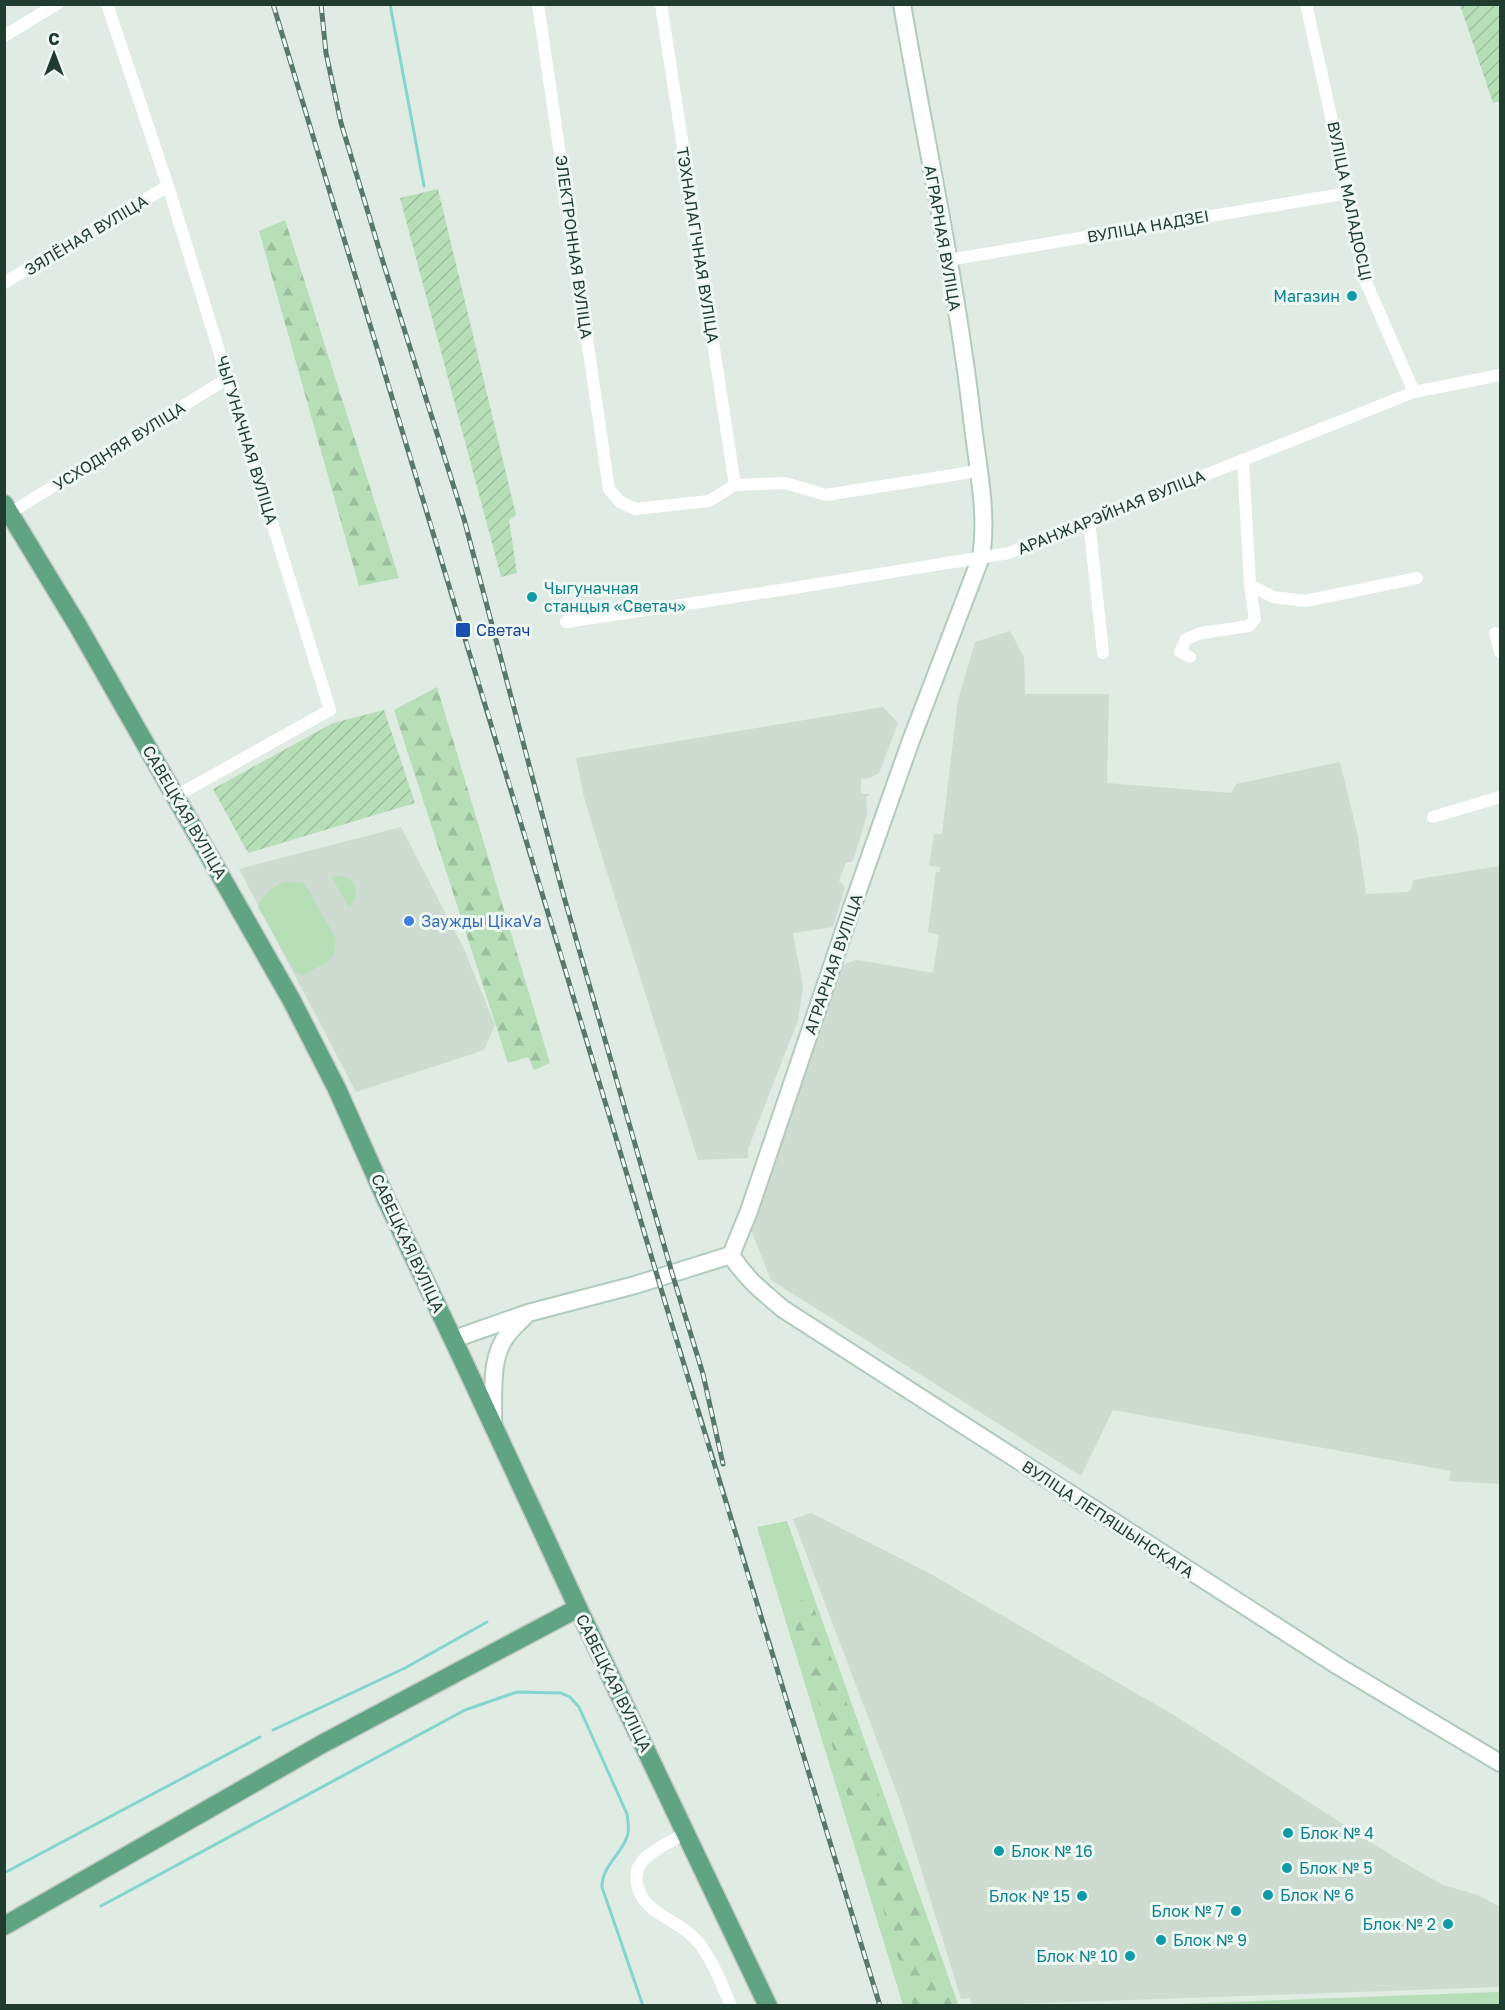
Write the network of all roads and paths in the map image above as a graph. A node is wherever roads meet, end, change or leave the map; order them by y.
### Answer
1 (57, 4) edge
2 (107, 4) edge
3 (538, 4) edge
4 (661, 4) edge
5 (902, 4) edge
6 (1305, 4) edge
7 (4, 36) edge
8 (168, 186) junction
9 (1348, 193) junction
10 (948, 260) junction
11 (4, 284) edge
12 (1500, 375) edge
13 (228, 378) junction
14 (1414, 392) junction
15 (1243, 460) junction
16 (978, 471) junction
17 (735, 485) junction
18 (7, 508) edge
19 (1089, 520) junction
20 (981, 557) junction
21 (1417, 578) dead end
22 (1250, 585) junction
23 (566, 622) dead end
24 (1495, 633) dead end
25 (1500, 652) edge
26 (1102, 653) dead end
27 (1190, 657) dead end
28 (176, 796) junction
29 (1500, 797) edge
30 (1433, 817) dead end
31 (731, 1256) junction
32 (528, 1313) junction
33 (454, 1339) junction
34 (492, 1422) junction
35 (578, 1608) junction
36 (1500, 1763) edge
37 (685, 1833) junction
38 (4, 1926) edge
39 (730, 2006) edge
40 (768, 2006) edge

1 - 7 street
2 - 8 street, ЧЫГУНАЧНАЯ ВУЛІЦА
3 - 17 street, ЭЛЕКТРОННАЯ ВУЛІЦА
4 - 17 street, ТЭХНАЛАГІЧНАЯ ВУЛІЦА
5 - 10 street, АГРАРНАЯ ВУЛІЦА
6 - 9 street, ВУЛІЦА МАЛАДОСЦІ
8 - 11 street, ЗЯЛЁНАЯ ВУЛІЦА
8 - 13 street, ЧЫГУНАЧНАЯ ВУЛІЦА
9 - 10 street, ВУЛІЦА НАДЗЕІ
9 - 14 street, ВУЛІЦА МАЛАДОСЦІ
10 - 16 street, АГРАРНАЯ ВУЛІЦА
12 - 14 street, АРАНЖАРЭЙНАЯ ВУЛІЦА
13 - 18 street, УСХОДНЯЯ ВУЛІЦА
13 - 28 street, ЧЫГУНАЧНАЯ ВУЛІЦА
14 - 15 street, АРАНЖАРЭЙНАЯ ВУЛІЦА
15 - 19 street, АРАНЖАРЭЙНАЯ ВУЛІЦА
15 - 22 street
16 - 17 street
16 - 20 street, АГРАРНАЯ ВУЛІЦА
18 - 28 main road, САВЕЦКАЯ ВУЛІЦА
19 - 20 street, АРАНЖАРЭЙНАЯ ВУЛІЦА
19 - 26 street
20 - 23 street, АРАНЖАРЭЙНАЯ ВУЛІЦА
20 - 31 street, АГРАРНАЯ ВУЛІЦА
21 - 22 street
22 - 27 street
24 - 25 street
28 - 33 main road, САВЕЦКАЯ ВУЛІЦА
29 - 30 street
31 - 32 street
31 - 36 street, ВУЛІЦА ЛЕПЯШЫНСКАГА
32 - 33 street
32 - 34 street
33 - 34 main road, САВЕЦКАЯ ВУЛІЦА
34 - 35 main road, САВЕЦКАЯ ВУЛІЦА
35 - 37 main road, САВЕЦКАЯ ВУЛІЦА
35 - 38 main road
37 - 39 street
37 - 40 main road, САВЕЦКАЯ ВУЛІЦА

